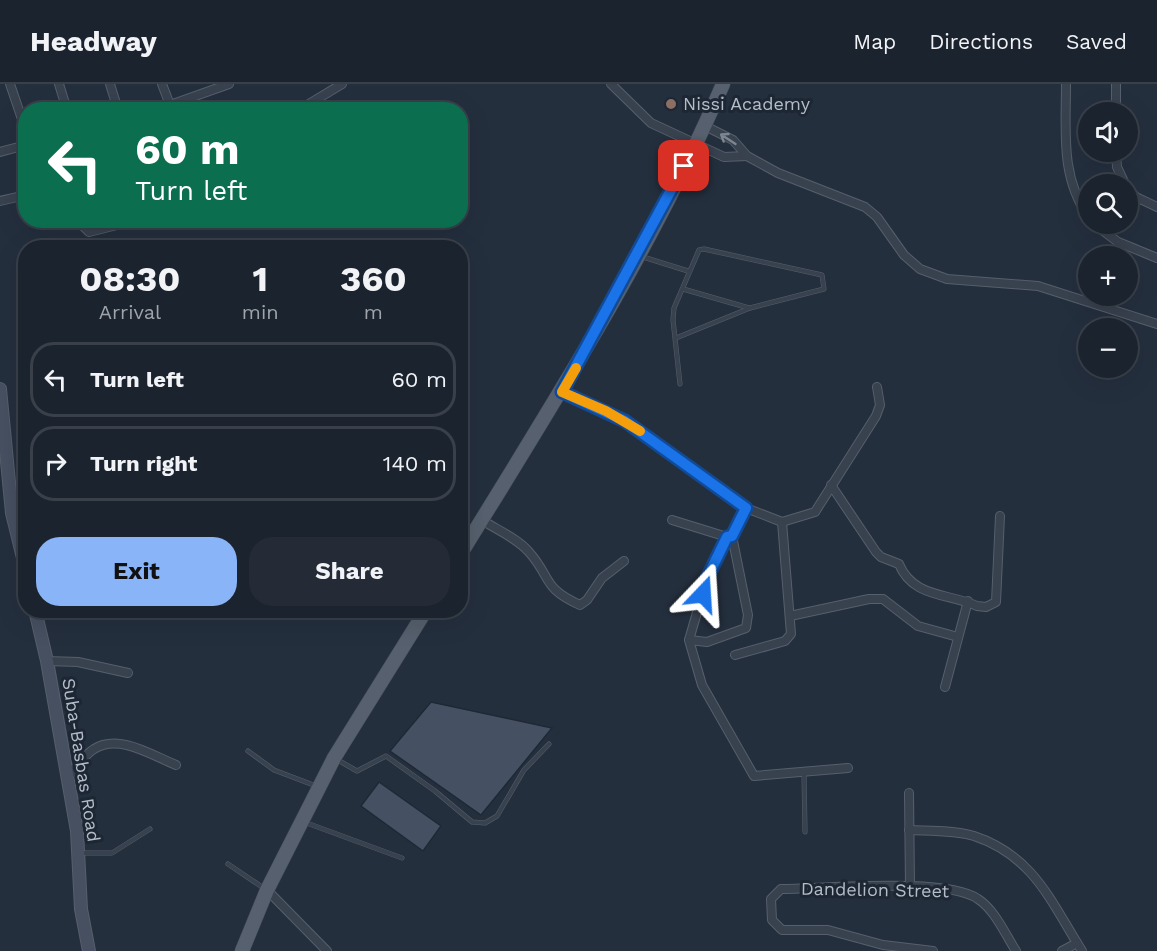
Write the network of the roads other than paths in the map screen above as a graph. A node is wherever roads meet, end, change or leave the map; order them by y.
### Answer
1 (10, 84) edge
2 (59, 84) edge
3 (110, 84) edge
4 (162, 84) edge
5 (229, 84) edge
6 (611, 84) edge
7 (723, 84) edge
8 (1066, 84) edge
9 (1116, 84) edge
10 (336, 85) edge
11 (214, 87) edge
12 (65, 102) edge
13 (116, 102) edge
14 (169, 102) edge
15 (177, 102) edge
16 (310, 102) edge
17 (1116, 102) edge
18 (18, 108) edge
19 (705, 126) junction
20 (695, 146) junction
21 (18, 147) edge
22 (0, 152) edge
23 (747, 156) junction
24 (18, 197) edge
25 (1138, 198) edge
26 (1078, 199) edge
27 (0, 201) edge
28 (1157, 207) edge
29 (85, 228) edge
30 (105, 228) edge
31 (1107, 234) edge
32 (638, 255) junction
33 (1157, 258) edge
34 (688, 271) junction
35 (683, 289) junction
36 (750, 308) junction
37 (1157, 324) edge
38 (676, 338) junction
39 (680, 384) dead end
40 (877, 387) dead end
41 (0, 389) edge
42 (562, 392) junction
43 (1, 415) edge
44 (831, 485) junction
45 (746, 508) junction
46 (1000, 516) dead end
47 (482, 520) junction
48 (672, 520) dead end
49 (782, 522) junction
50 (18, 537) edge
51 (730, 537) junction
52 (468, 542) edge
53 (624, 561) dead end
54 (968, 601) junction
55 (790, 616) junction
56 (37, 618) edge
57 (421, 618) edge
58 (958, 637) junction
59 (689, 640) junction
60 (735, 655) dead end
61 (47, 661) junction
62 (128, 673) dead end
63 (945, 687) dead end
64 (549, 744) dead end
65 (248, 751) dead end
66 (334, 758) junction
67 (176, 765) dead end
68 (848, 768) dead end
69 (804, 772) junction
70 (68, 777) junction
71 (321, 788) junction
72 (909, 794) dead end
73 (301, 821) junction
74 (150, 829) dead end
75 (909, 830) junction
76 (805, 832) dead end
77 (77, 853) junction
78 (402, 858) dead end
79 (228, 864) dead end
80 (910, 887) junction
81 (267, 890) junction
82 (1077, 943) junction
83 (88, 951) edge
84 (242, 951) edge
85 (327, 951) edge
86 (933, 951) edge
87 (1016, 951) edge
88 (1062, 951) edge
89 (1083, 951) edge

1 - 18 street
2 - 12 street
3 - 13 street
4 - 14 street
5 - 11 street
6 - 20 street
7 - 19 main road
8 - 26 street
9 - 17 street
10 - 16 street
11 - 15 street
19 - 20 main road
23 -> 19 street
20 - 23 street
20 - 32 main road
21 - 22 street
23 - 37 street
24 - 27 street
25 - 28 street
29 - 30 street
31 - 33 street
32 - 34 lane
32 - 42 main road
34 - 35 lane
34 - 36 lane
35 - 36 lane
35 - 38 lane
36 - 38 lane
38 - 39 lane
40 - 44 street
41 - 43 street
42 - 45 street
42 - 47 main road
43 - 50 street
44 - 49 street
44 - 54 street
45 - 49 street
45 - 51 street
46 - 54 street
47 - 52 main road
47 - 53 street
48 - 51 street
49 - 55 street
51 - 59 street
51 - 59 street
54 - 58 street
55 - 58 street
55 - 60 street
56 - 61 street, Suba-Basbas Road
57 - 66 main road
58 - 63 street
59 - 69 street
61 - 62 street
61 - 70 street, Suba-Basbas Road
64 - 66 lane
65 - 71 lane
66 - 71 main road
67 - 70 street
68 - 69 street
69 - 76 lane
70 - 77 street, Suba-Basbas Road
71 - 73 main road
72 - 75 street
73 - 78 lane
73 - 81 main road
74 - 77 lane
75 - 80 street
75 - 82 street
77 - 83 street, Suba-Basbas Road
79 - 81 lane
80 - 86 street, Dandelion Street
80 - 87 street, Dandelion Street
81 - 84 main road
81 - 85 street
82 - 88 street
82 - 89 street

